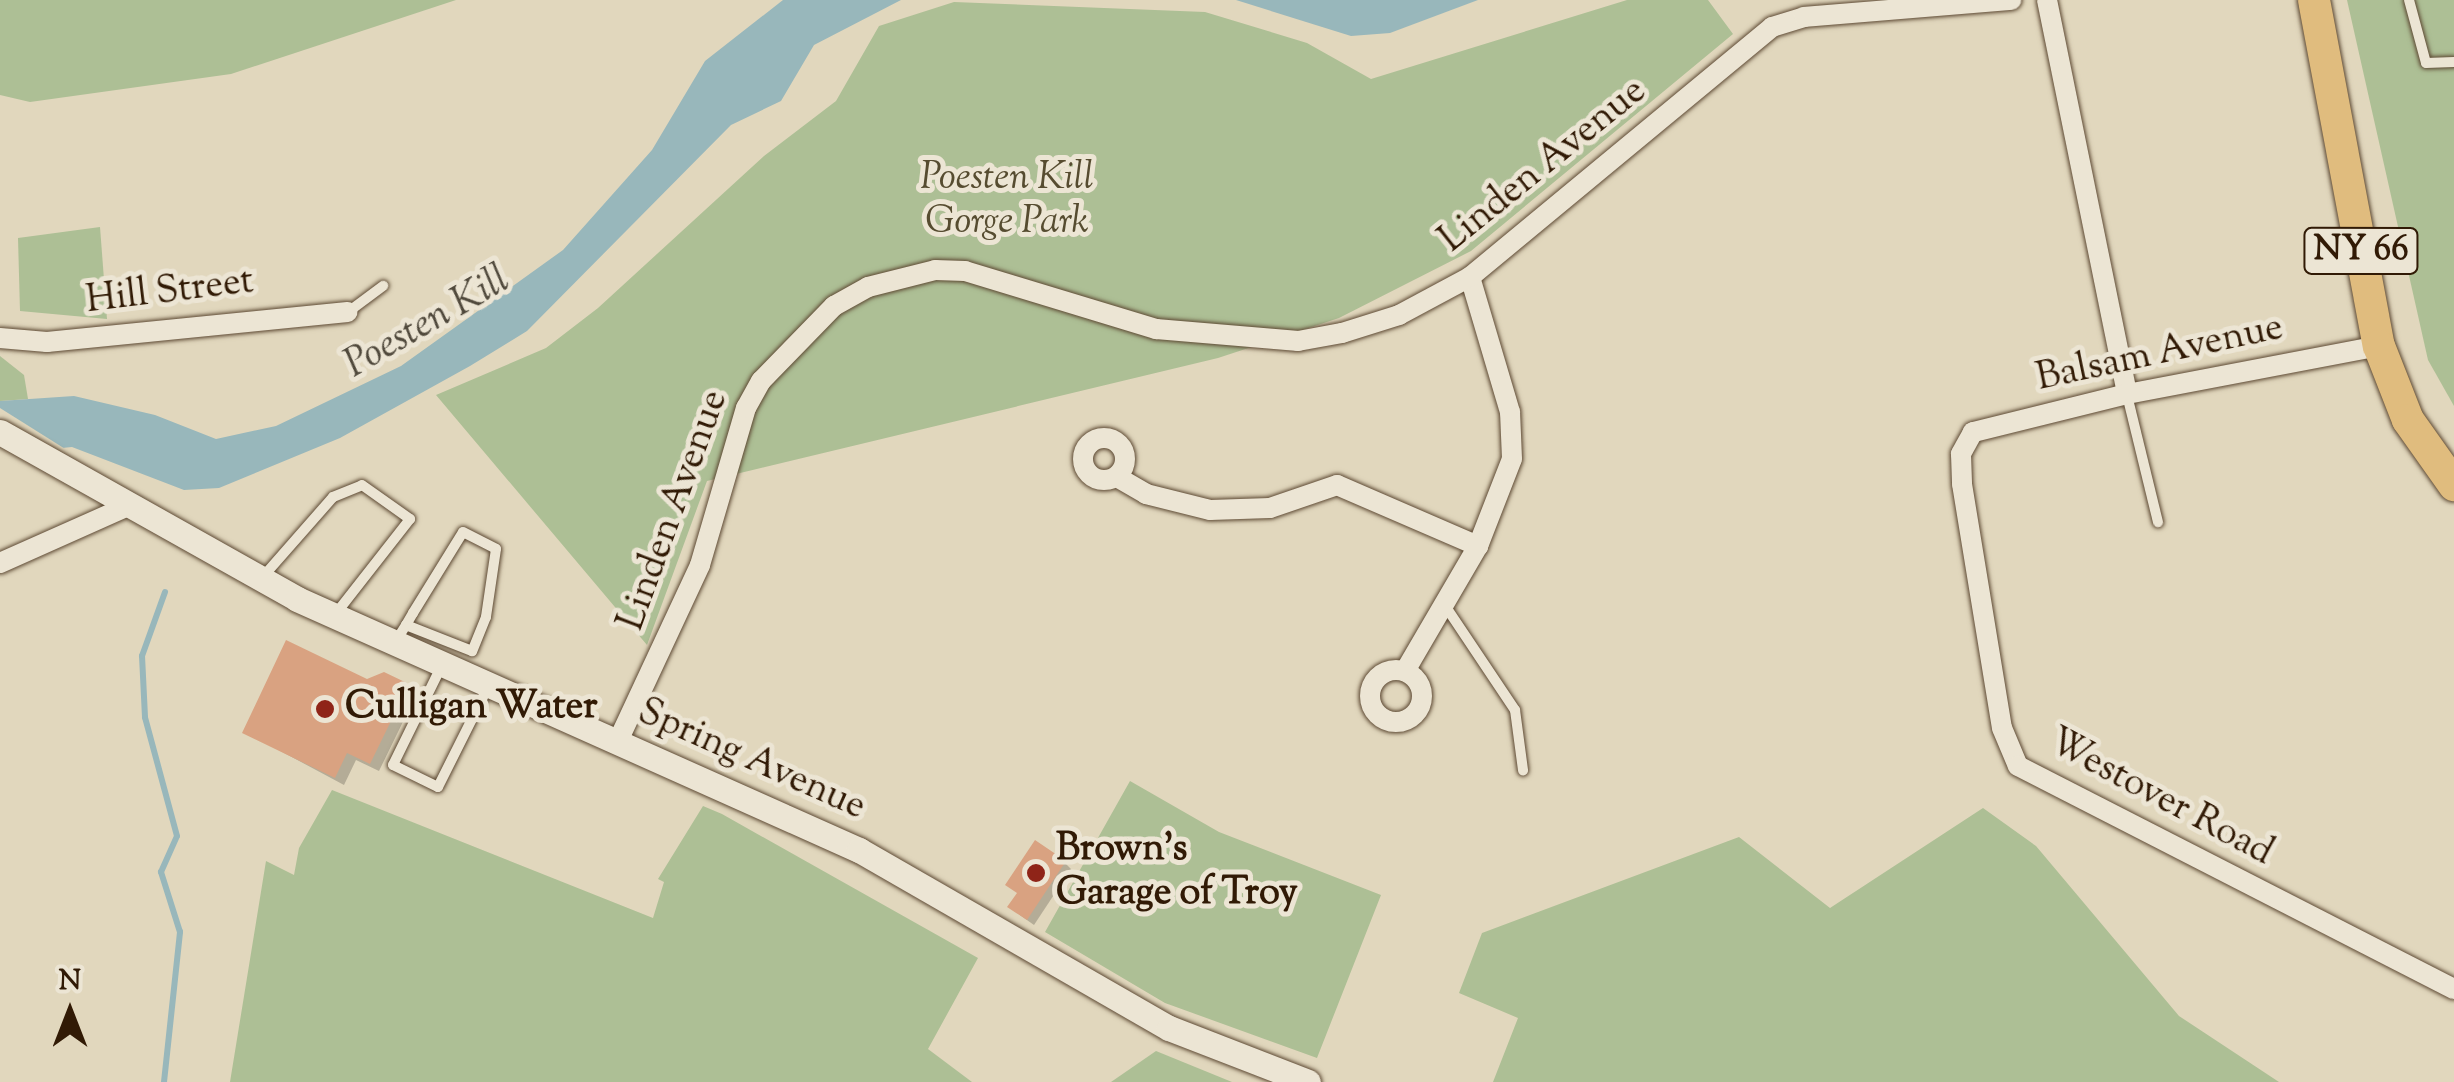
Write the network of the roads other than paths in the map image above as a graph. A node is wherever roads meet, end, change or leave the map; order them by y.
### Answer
1 (2011, 0) edge
2 (2047, 0) edge
3 (2314, 0) edge
4 (2410, 0) edge
5 (2454, 62) edge
6 (1470, 277) junction
7 (383, 286) dead end
8 (348, 312) joint
9 (0, 338) edge
10 (2379, 346) junction
11 (2127, 394) junction
12 (0, 432) edge
13 (1964, 445) joint
14 (1117, 477) dead end
15 (2454, 485) edge
16 (126, 507) junction
17 (2158, 522) dead end
18 (1478, 546) junction
19 (0, 563) edge
20 (261, 580) junction
21 (1444, 604) junction
22 (334, 617) junction
23 (399, 635) junction
24 (472, 651) junction
25 (1405, 670) dead end
26 (452, 672) junction
27 (488, 686) junction
28 (618, 741) junction
29 (1523, 770) dead end
30 (2454, 989) edge
31 (1308, 1082) edge

1 - 6 street, Linden Avenue
2 - 11 street
3 - 10 main road, NY 66
4 - 5 lane
6 - 18 street
6 - 28 street, Linden Avenue
7 - 8 lane
8 - 9 street, Hill Street
10 - 11 street, Balsam Avenue
10 - 15 main road, NY 66
11 - 13 street, Balsam Avenue
11 - 17 lane
12 - 16 street, Spring Avenue
13 - 30 street, Westover Road
14 - 18 street
16 - 19 street
16 - 20 street, Spring Avenue
18 - 21 street
20 - 22 street, Spring Avenue
20 - 22 lane
21 - 25 street
21 - 29 lane
22 - 23 street, Spring Avenue
23 - 24 lane
23 - 24 lane
23 - 26 street, Spring Avenue
24 - 26 lane
26 - 27 street, Spring Avenue
26 - 27 lane
27 - 28 street, Spring Avenue
28 - 31 street, Spring Avenue

